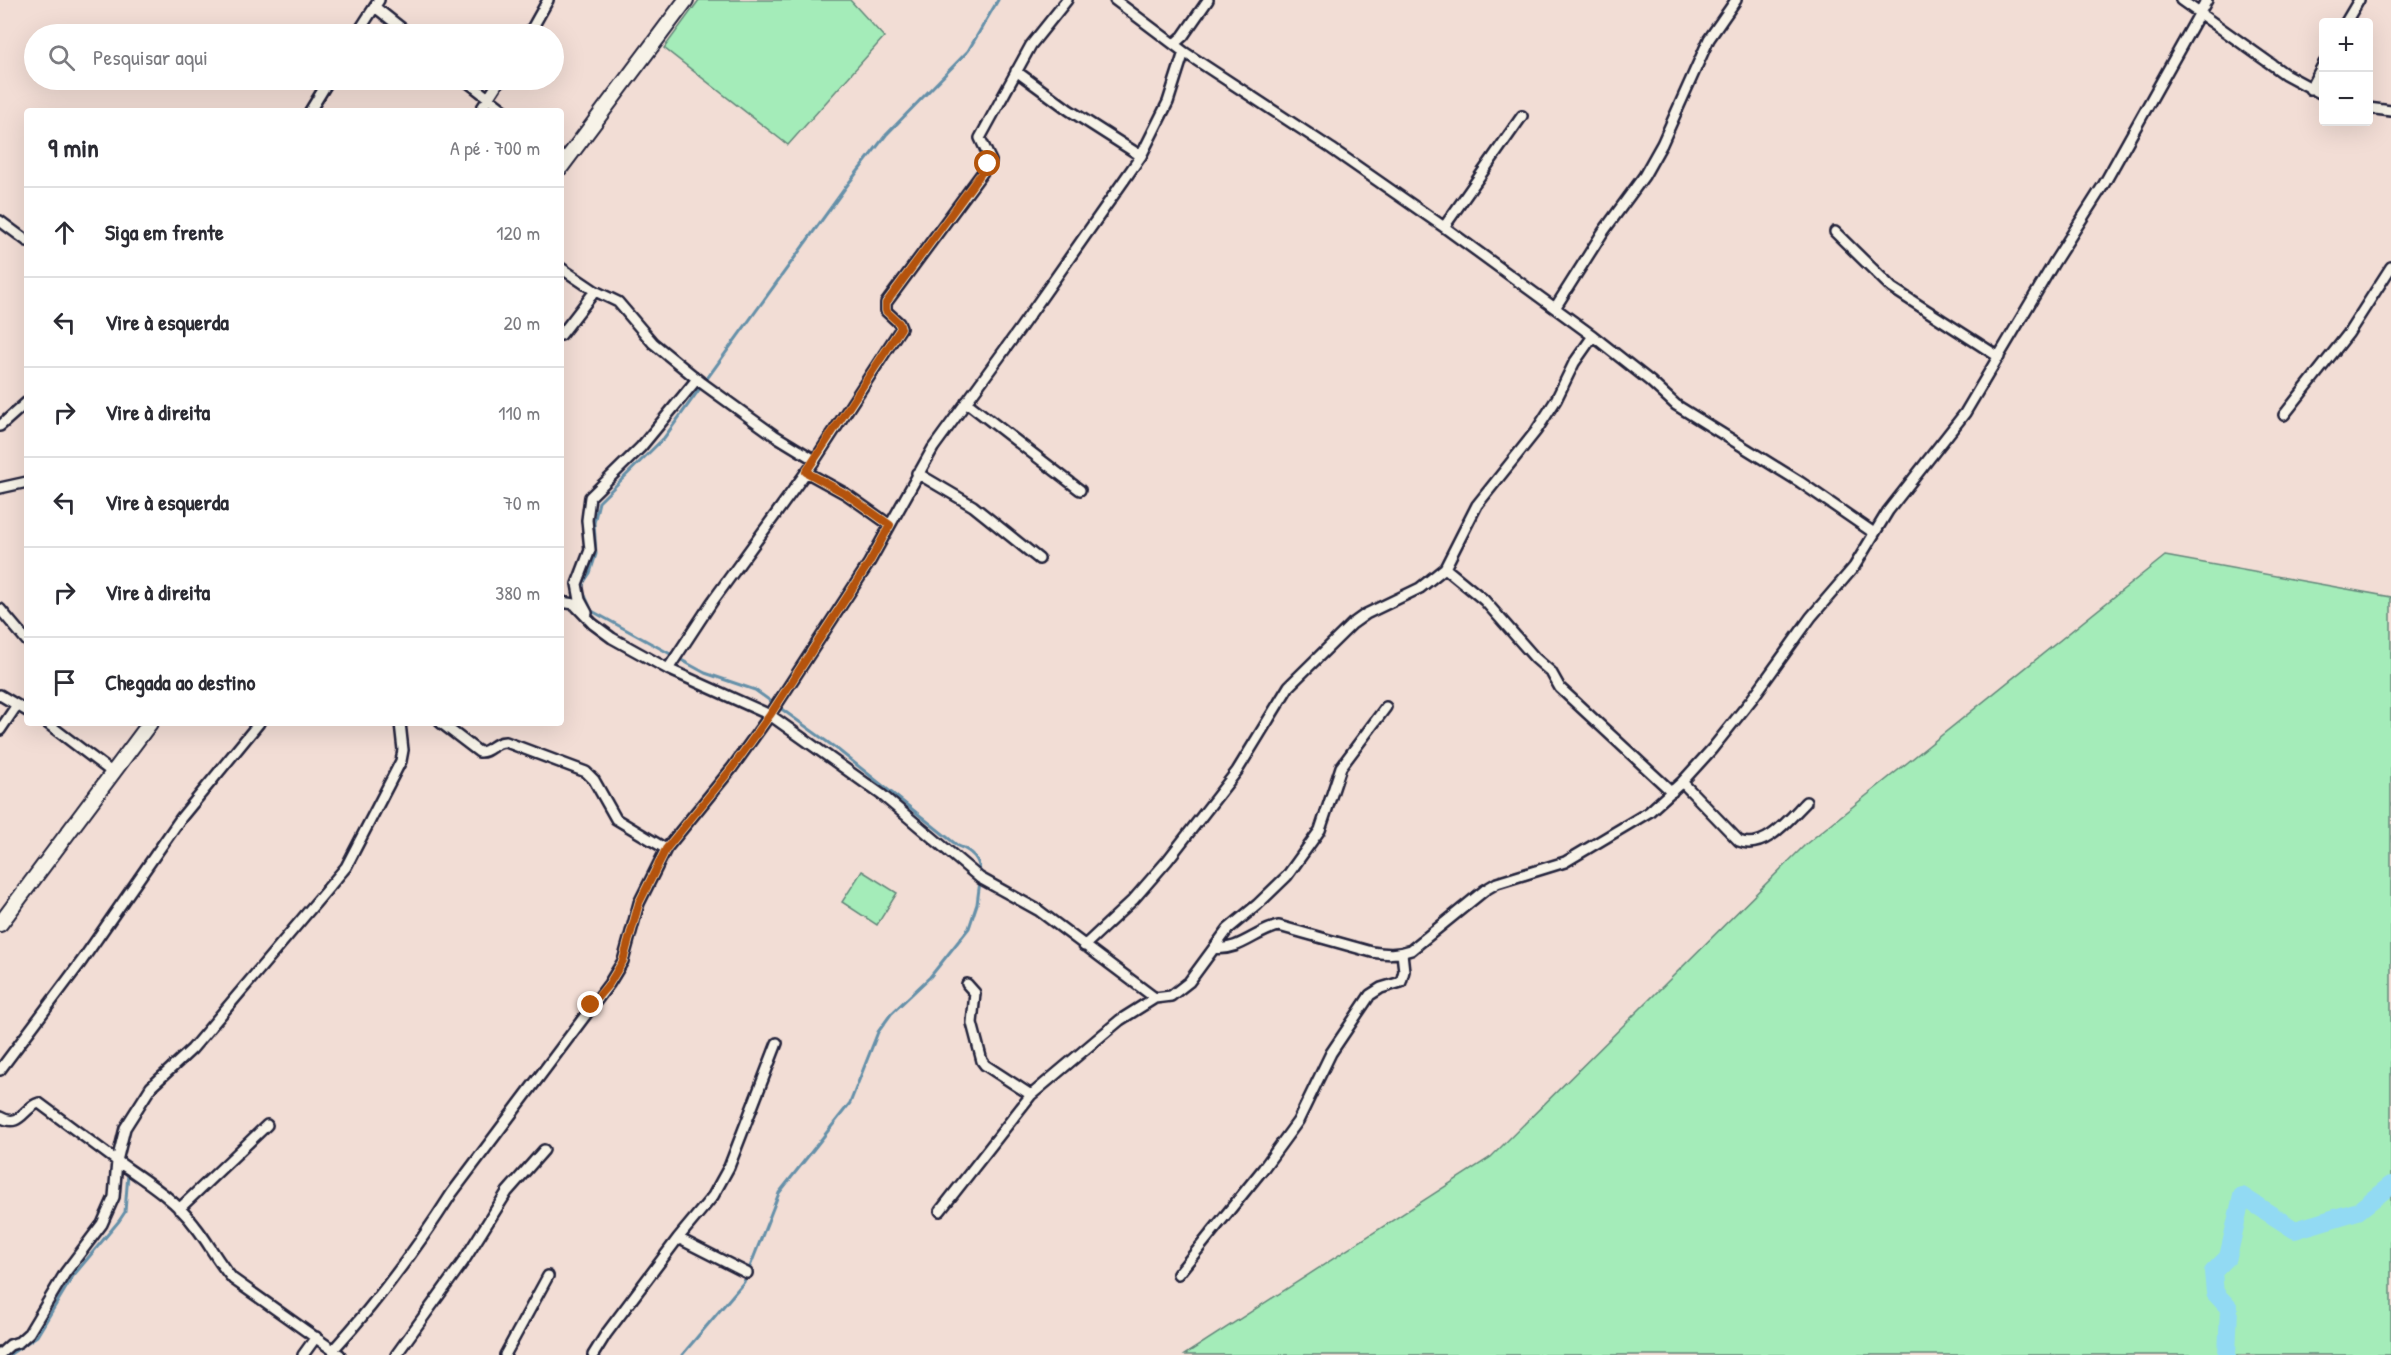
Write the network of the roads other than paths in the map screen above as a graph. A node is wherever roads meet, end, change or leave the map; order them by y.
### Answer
1 (548, 0) edge
2 (686, 0) edge
3 (1067, 0) edge
4 (1115, 0) edge
5 (1208, 0) edge
6 (1736, 0) edge
7 (2181, 0) edge
8 (2207, 0) edge
9 (2359, 0) edge
10 (377, 4) edge
11 (2200, 14) junction
12 (2348, 18) edge
13 (364, 24) edge
14 (398, 24) edge
15 (535, 24) edge
16 (1174, 44) junction
17 (1184, 52) junction
18 (1016, 71) junction
19 (2319, 72) edge
20 (2310, 89) junction
21 (323, 90) edge
22 (478, 90) edge
23 (493, 90) edge
24 (2319, 93) edge
25 (488, 98) junction
26 (312, 108) edge
27 (482, 108) edge
28 (501, 108) edge
29 (2373, 109) edge
30 (2391, 111) edge
31 (1522, 116) dead end
32 (1141, 156) junction
33 (564, 159) edge
34 (0, 221) edge
35 (1444, 227) junction
36 (1835, 232) dead end
37 (24, 239) edge
38 (2391, 267) edge
39 (564, 270) edge
40 (594, 291) junction
41 (1555, 308) junction
42 (564, 331) edge
43 (1593, 336) junction
44 (1999, 357) junction
45 (696, 379) junction
46 (966, 402) junction
47 (24, 405) edge
48 (2284, 415) dead end
49 (0, 426) edge
50 (815, 460) junction
51 (806, 472) junction
52 (917, 473) junction
53 (24, 483) edge
54 (0, 488) edge
55 (1080, 490) dead end
56 (890, 525) junction
57 (1874, 533) junction
58 (1039, 559) dead end
59 (1445, 568) junction
60 (564, 602) edge
61 (0, 609) edge
62 (593, 624) junction
63 (24, 637) edge
64 (668, 669) junction
65 (0, 695) edge
66 (17, 705) junction
67 (1386, 707) dead end
68 (24, 709) edge
69 (770, 715) junction
70 (51, 726) edge
71 (148, 726) edge
72 (257, 726) edge
73 (400, 726) edge
74 (445, 726) edge
75 (0, 729) edge
76 (113, 773) junction
77 (1682, 782) junction
78 (1672, 792) junction
79 (1806, 802) dead end
80 (666, 849) junction
81 (0, 924) edge
82 (1084, 946) junction
83 (1214, 948) junction
84 (1402, 953) junction
85 (967, 984) dead end
86 (1155, 998) junction
87 (777, 1043) dead end
88 (0, 1070) edge
89 (1031, 1095) junction
90 (0, 1117) edge
91 (267, 1125) dead end
92 (544, 1150) dead end
93 (117, 1161) junction
94 (179, 1209) junction
95 (940, 1211) dead end
96 (678, 1238) junction
97 (747, 1273) dead end
98 (1178, 1274) dead end
99 (548, 1276) dead end
100 (316, 1337) junction
101 (5, 1344) edge
102 (337, 1352) edge
103 (0, 1354) edge
104 (303, 1355) edge
105 (396, 1355) edge
106 (505, 1355) edge
107 (593, 1355) edge

1 - 15 street
2 - 33 street
3 - 18 street
4 - 16 street
5 - 16 street
6 - 41 street
7 - 11 street
8 - 11 street
9 - 12 street
10 - 13 street
10 - 14 street
11 - 20 street
11 - 44 street
16 - 17 street
17 - 32 street
17 - 35 street
18 - 32 street
18 - 50 street
19 - 20 street
20 - 24 street
21 - 26 street
22 - 25 street
23 - 25 street
25 - 27 street
25 - 28 street
29 - 30 street
31 - 35 street
32 - 46 street
34 - 37 street
35 - 41 street
36 - 44 street
38 - 48 street
39 - 40 street
40 - 42 street
40 - 45 street
41 - 43 street
43 - 57 street
43 - 59 street
44 - 57 street
45 - 50 street
45 - 62 street
46 - 52 street
46 - 55 street
47 - 49 street
50 - 51 street
51 - 56 street
51 - 64 street
52 - 56 street
52 - 58 street
53 - 54 street
56 - 69 street
57 - 77 street
59 - 78 street
59 - 82 street
60 - 62 street
61 - 63 street
62 - 64 street
64 - 69 street
65 - 66 street
66 - 68 street
66 - 75 street
67 - 83 street
69 - 80 street
69 - 82 street
70 - 76 street
71 - 76 street
72 - 88 street
73 - 93 street
74 - 80 street
76 - 81 street
77 - 78 street
77 - 79 street
78 - 84 street
80 - 102 street
82 - 86 street
83 - 84 street
83 - 86 street
84 - 98 street
85 - 89 street
86 - 89 street
87 - 96 street
89 - 95 street
90 - 93 street
91 - 94 street
92 - 105 street
93 - 94 street
93 - 101 street
94 - 100 street
96 - 97 street
96 - 107 street
99 - 106 street
100 - 102 street
100 - 104 street
101 - 103 street

